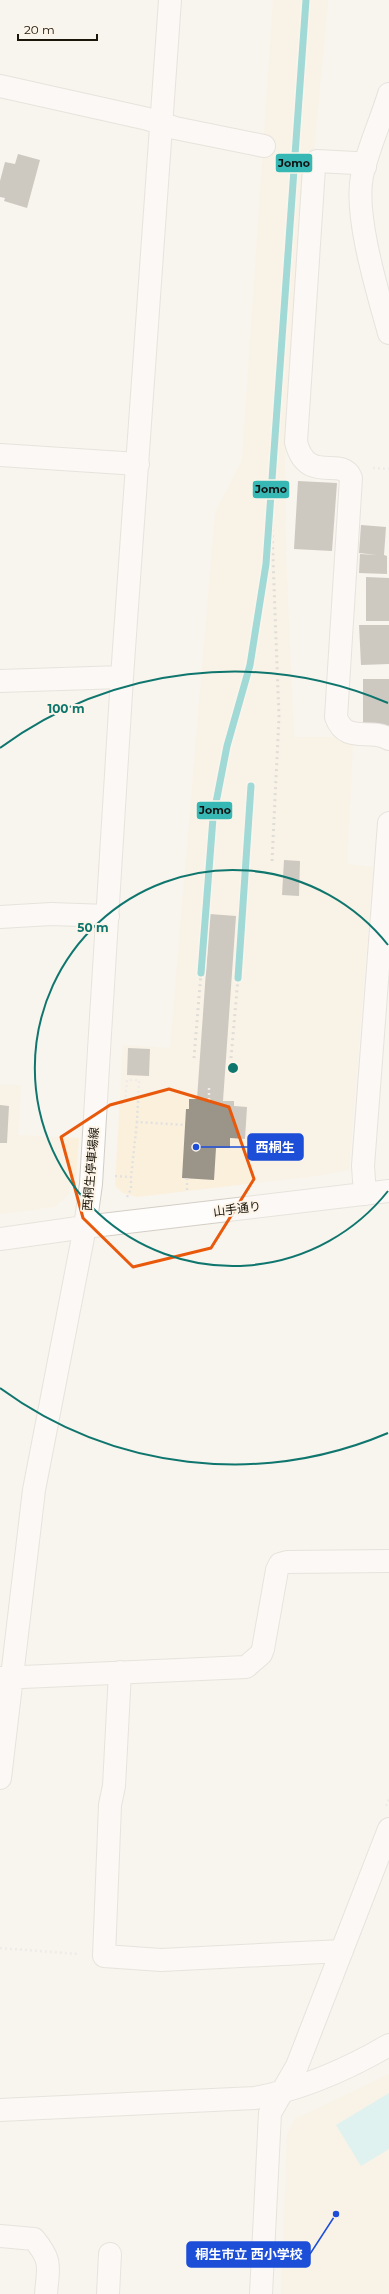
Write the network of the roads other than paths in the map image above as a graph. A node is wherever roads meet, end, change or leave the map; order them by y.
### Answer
1 (170, 0) edge
2 (0, 86) edge
3 (389, 94) edge
4 (162, 124) junction
5 (264, 146) dead end
6 (365, 167) junction
7 (389, 332) edge
8 (0, 455) edge
9 (138, 464) junction
10 (122, 677) junction
11 (0, 681) edge
12 (389, 739) edge
13 (389, 823) edge
14 (108, 916) junction
15 (0, 917) edge
16 (382, 1007) edge
17 (389, 1191) edge
18 (365, 1194) junction
19 (85, 1227) junction
20 (0, 1239) edge
21 (389, 1561) edge
22 (120, 1672) junction
23 (5, 1677) edge
24 (0, 1778) edge
25 (389, 1828) edge
26 (342, 1951) junction
27 (389, 2045) edge
28 (279, 2094) junction
29 (0, 2110) edge
30 (0, 2236) edge
31 (110, 2254) dead end
32 (46, 2294) edge
33 (108, 2294) edge
34 (261, 2294) edge

1 - 4 street, 西桐生停車場線
2 - 4 street
3 - 6 street
4 - 5 street
4 - 9 street, 西桐生停車場線
6 - 7 street
6 - 12 street
8 - 9 street
9 - 10 street, 西桐生停車場線
10 - 11 street
10 - 14 street, 西桐生停車場線
13 - 16 street
14 - 15 street
14 - 19 street, 西桐生停車場線
16 - 18 street
17 - 18 street, 山手通り
18 - 19 street, 山手通り
19 - 20 street, 西桐生停車場線
19 - 23 street
21 - 22 street
22 - 23 street
22 - 26 street
23 - 24 street
25 - 26 street
26 - 28 street
27 - 28 street
28 - 29 street
28 - 34 street
30 - 32 street
31 - 33 street

